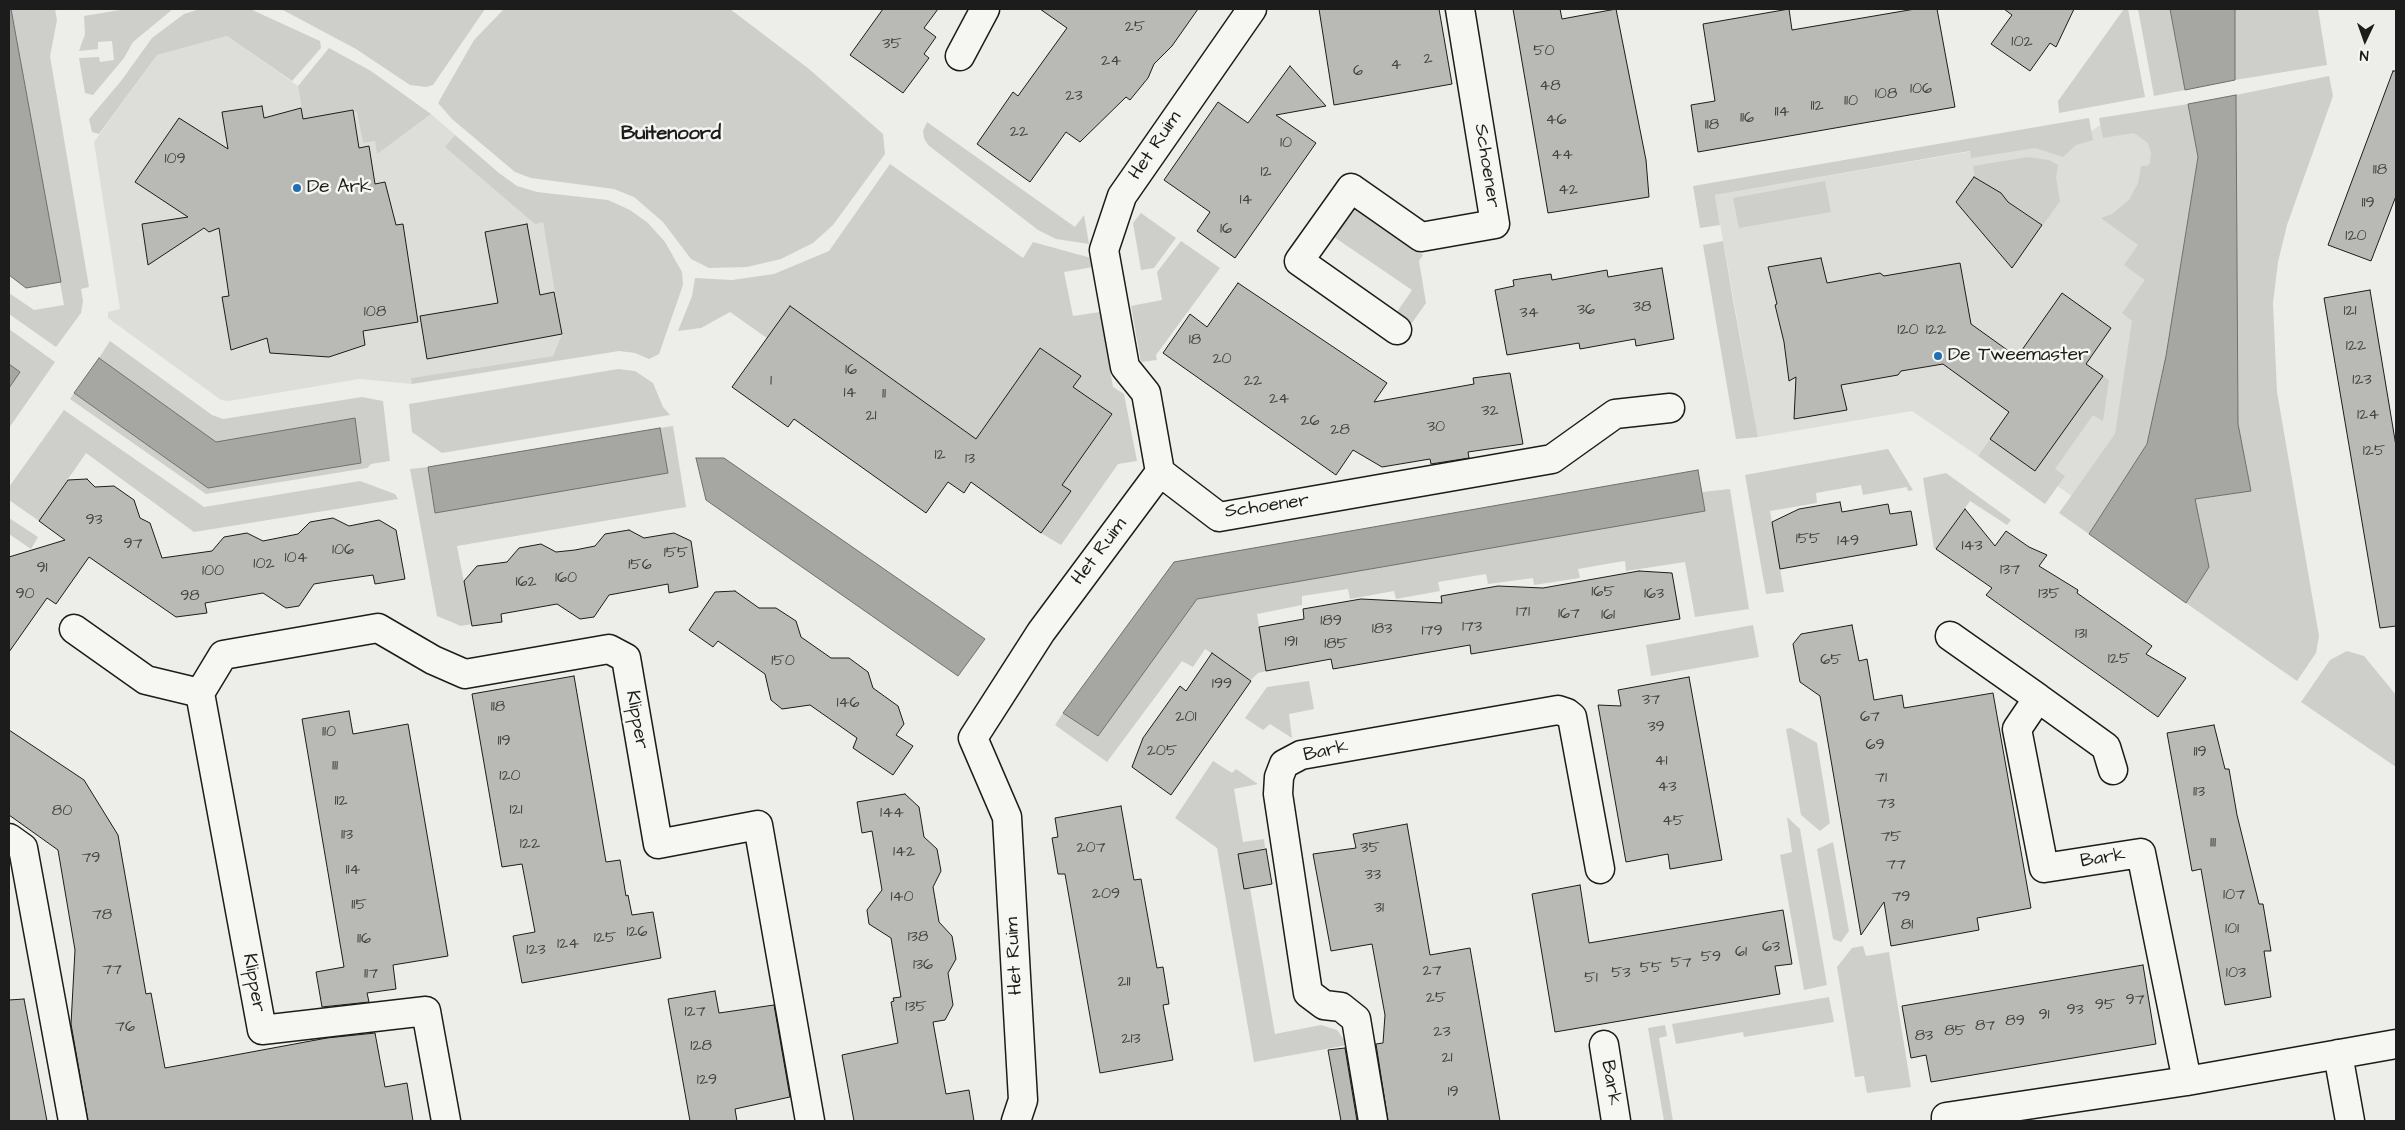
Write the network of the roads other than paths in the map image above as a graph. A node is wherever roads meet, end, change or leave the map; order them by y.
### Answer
1 (985, 9) edge
2 (1252, 9) edge
3 (1460, 9) edge
4 (960, 56) dead end
5 (1397, 330) dead end
6 (1670, 408) dead end
7 (1160, 472) junction
8 (74, 629) dead end
9 (1950, 636) dead end
10 (200, 692) junction
11 (2038, 698) junction
12 (2113, 770) dead end
13 (9, 838) edge
14 (1600, 869) dead end
15 (2396, 1044) edge
16 (1604, 1046) dead end
17 (2338, 1054) junction
18 (2186, 1081) junction
19 (73, 1121) edge
20 (446, 1121) edge
21 (810, 1121) edge
22 (1016, 1121) edge
23 (1373, 1121) edge
24 (1616, 1121) edge
25 (1946, 1121) edge
26 (2350, 1121) edge

1 - 4 street
2 - 7 street, Het Ruim
3 - 5 street, Schoener
6 - 7 street, Schoener
7 - 22 street, Het Ruim
8 - 10 street
9 - 11 street
10 - 20 street, Klipper
10 - 21 street, Klipper
11 - 12 street
11 - 18 street, Bark
13 - 19 street
14 - 23 street, Bark
15 - 17 street
16 - 24 street, Bark
17 - 18 street
17 - 26 street
18 - 25 street

